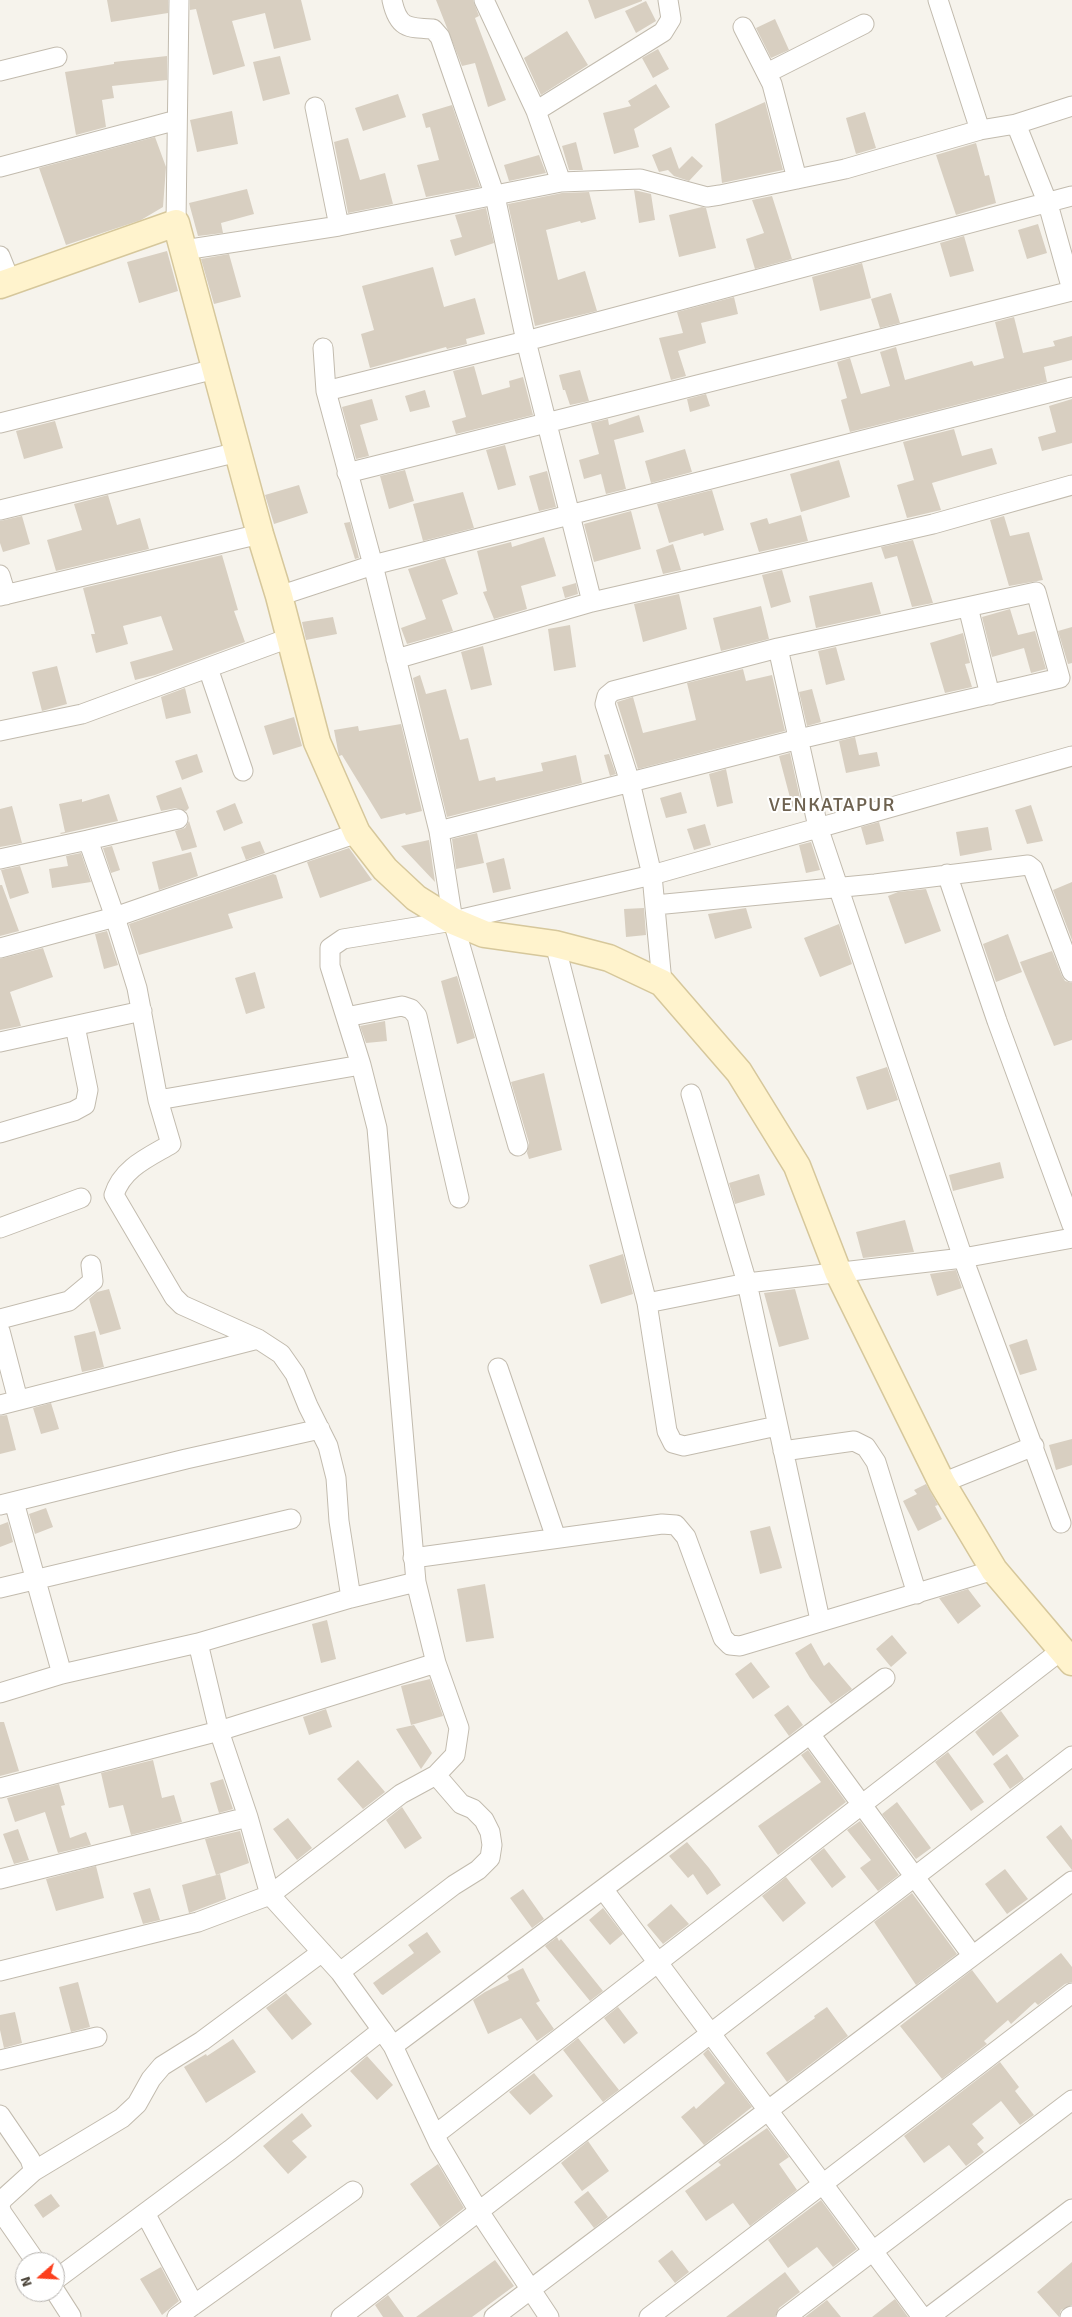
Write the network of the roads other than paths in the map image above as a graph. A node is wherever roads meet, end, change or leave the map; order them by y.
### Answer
1 (179, 0) edge
2 (392, 0) edge
3 (484, 0) edge
4 (668, 0) edge
5 (938, 0) edge
6 (864, 24) dead end
7 (743, 27) dead end
8 (57, 57) dead end
9 (0, 71) edge
10 (767, 73) junction
11 (1072, 106) edge
12 (315, 107) dead end
13 (536, 111) junction
14 (177, 120) junction
15 (1016, 124) junction
16 (980, 130) junction
17 (0, 167) edge
18 (797, 179) junction
19 (561, 182) junction
20 (495, 196) junction
21 (1072, 196) edge
22 (1048, 204) junction
23 (176, 223) junction
24 (339, 226) junction
25 (184, 250) junction
26 (0, 256) edge
27 (5, 283) edge
28 (1072, 286) edge
29 (526, 341) junction
30 (324, 348) dead end
31 (215, 369) junction
32 (1072, 387) edge
33 (326, 391) junction
34 (0, 423) edge
35 (548, 424) junction
36 (238, 452) junction
37 (347, 473) junction
38 (1072, 485) edge
39 (0, 510) edge
40 (569, 516) junction
41 (260, 534) junction
42 (373, 565) junction
43 (0, 575) edge
44 (3, 595) edge
45 (279, 596) junction
46 (592, 602) junction
47 (968, 607) junction
48 (289, 638) junction
49 (778, 648) junction
50 (396, 659) junction
51 (208, 668) junction
52 (990, 695) junction
53 (0, 731) edge
54 (799, 739) junction
55 (1072, 756) edge
56 (243, 771) dead end
57 (630, 782) junction
58 (178, 819) dead end
59 (818, 827) junction
60 (439, 831) junction
61 (357, 833) junction
62 (88, 840) junction
63 (0, 859) edge
64 (947, 874) junction
65 (652, 875) junction
66 (839, 886) junction
67 (655, 904) junction
68 (115, 917) junction
69 (453, 920) junction
70 (556, 944) junction
71 (0, 948) edge
72 (1072, 972) edge
73 (662, 983) junction
74 (142, 1011) junction
75 (346, 1017) junction
76 (75, 1026) junction
77 (0, 1042) edge
78 (361, 1065) junction
79 (691, 1094) dead end
80 (158, 1100) junction
81 (0, 1133) edge
82 (518, 1146) dead end
83 (80, 1198) dead end
84 (459, 1198) dead end
85 (1072, 1225) edge
86 (0, 1228) edge
87 (1072, 1238) edge
88 (963, 1258) junction
89 (91, 1264) dead end
90 (838, 1272) junction
91 (747, 1283) junction
92 (647, 1302) junction
93 (0, 1319) edge
94 (0, 1331) edge
95 (258, 1339) junction
96 (498, 1368) dead end
97 (18, 1400) junction
98 (0, 1404) edge
99 (777, 1426) junction
100 (320, 1429) junction
101 (1034, 1446) junction
102 (783, 1452) junction
103 (942, 1483) junction
104 (7, 1503) edge
105 (291, 1519) dead end
106 (1061, 1523) dead end
107 (556, 1538) junction
108 (413, 1558) junction
109 (994, 1570) junction
110 (36, 1579) junction
111 (416, 1582) junction
112 (0, 1588) edge
113 (917, 1594) junction
114 (351, 1598) junction
115 (820, 1620) junction
116 (198, 1643) junction
117 (1067, 1655) edge
118 (436, 1663) junction
119 (62, 1674) junction
120 (885, 1678) dead end
121 (0, 1693) edge
122 (219, 1731) junction
123 (810, 1734) junction
124 (1072, 1756) edge
125 (436, 1775) junction
126 (0, 1788) edge
127 (861, 1804) junction
128 (248, 1817) junction
129 (914, 1877) junction
130 (0, 1879) edge
131 (1072, 1880) edge
132 (603, 1890) junction
133 (270, 1895) junction
134 (322, 1952) junction
135 (972, 1955) junction
136 (657, 1962) junction
137 (0, 1971) edge
138 (340, 1972) junction
139 (1072, 1993) edge
140 (382, 2030) junction
141 (710, 2033) junction
142 (97, 2037) dead end
143 (393, 2046) junction
144 (0, 2060) edge
145 (1072, 2100) edge
146 (767, 2110) junction
147 (0, 2115) edge
148 (436, 2134) junction
149 (34, 2171) junction
150 (822, 2184) junction
151 (353, 2191) dead end
152 (0, 2205) edge
153 (1072, 2209) edge
154 (478, 2210) junction
155 (145, 2213) junction
156 (873, 2251) junction
157 (29, 2252) edge
158 (65, 2273) edge
159 (530, 2291) junction
160 (62, 2302) edge
161 (194, 2305) junction
162 (71, 2316) dead end
163 (177, 2317) edge
164 (341, 2317) edge
165 (494, 2317) edge
166 (549, 2317) edge
167 (649, 2317) edge
168 (786, 2317) edge
169 (922, 2317) edge
170 (929, 2317) edge

1 - 14 street
2 - 20 street
3 - 13 street
4 - 13 street
5 - 16 street
6 - 10 street
7 - 10 street
8 - 9 street
10 - 18 street
11 - 15 street
12 - 24 street
13 - 19 street
14 - 17 street
14 - 23 street
15 - 16 street
15 - 22 street
16 - 18 street
18 - 19 street
19 - 20 street
20 - 24 street
20 - 29 street
21 - 22 street
22 - 28 street
22 - 29 street
23 - 25 street
23 - 27 street
24 - 25 street
25 - 31 street
26 - 27 street
28 - 35 street
29 - 33 street
29 - 35 street
30 - 33 street
31 - 34 street
31 - 36 street
32 - 40 street
33 - 37 street
35 - 37 street
35 - 40 street
36 - 39 street
36 - 41 street
37 - 42 street
38 - 46 street
40 - 42 street
40 - 46 street
41 - 44 street
41 - 45 street
42 - 45 street
42 - 50 street
43 - 44 street
45 - 48 street
46 - 50 street
47 - 49 street
47 - 52 street
47 - 52 street
48 - 51 street
48 - 61 street
49 - 54 street
49 - 57 street
50 - 60 street
51 - 53 street
51 - 56 street
52 - 54 street
54 - 57 street
54 - 59 street
55 - 59 street
57 - 60 street
57 - 65 street
58 - 62 street
59 - 65 street
59 - 66 street
60 - 69 street
61 - 68 street
61 - 69 street
62 - 63 street
62 - 68 street
64 - 66 street
64 - 72 street
64 - 85 street
65 - 67 street
65 - 69 street
66 - 67 street
66 - 88 street
67 - 73 street
68 - 71 street
68 - 74 street
69 - 70 street
69 - 75 street
69 - 82 street
70 - 73 street
70 - 92 street
73 - 90 street
74 - 76 street
74 - 80 street
75 - 78 street
75 - 84 street
76 - 77 street
76 - 81 street
78 - 80 street
78 - 108 street
79 - 91 street
80 - 95 street
83 - 86 street
87 - 88 street
88 - 90 street
88 - 101 street
89 - 93 street
90 - 91 street
90 - 103 street
91 - 92 street
91 - 99 street
92 - 99 street
94 - 97 street
95 - 97 street
95 - 100 street
96 - 107 street
97 - 98 street
99 - 102 street
100 - 104 street
100 - 114 street
101 - 103 street
101 - 106 street
102 - 113 street
102 - 115 street
103 - 109 street
104 - 110 street
105 - 110 street
107 - 108 street
107 - 115 street
108 - 111 street
109 - 113 street
109 - 117 street
110 - 112 street
110 - 119 street
111 - 114 street
111 - 118 street
113 - 115 street
114 - 116 street
116 - 119 street
116 - 122 street
117 - 127 street
118 - 122 street
118 - 125 street
119 - 121 street
120 - 123 street
122 - 126 street
122 - 128 street
123 - 127 street
123 - 132 street
124 - 129 street
125 - 133 street
125 - 138 street
127 - 129 street
127 - 136 street
128 - 130 street
128 - 133 street
129 - 135 street
129 - 141 street
131 - 135 street
132 - 136 street
132 - 143 street
133 - 134 street
133 - 137 street
134 - 138 street
134 - 149 street
135 - 146 street
136 - 141 street
136 - 148 street
138 - 140 street
139 - 150 street
140 - 143 street
140 - 155 street
141 - 146 street
141 - 154 street
142 - 144 street
143 - 148 street
145 - 156 street
146 - 150 street
146 - 159 street
147 - 149 street
148 - 154 street
149 - 152 street
150 - 156 street
150 - 167 street
151 - 161 street
152 - 157 street
153 - 170 street
154 - 159 street
154 - 164 street
155 - 158 street
155 - 161 street
156 - 168 street
156 - 169 street
159 - 165 street
159 - 166 street
160 - 162 street
161 - 163 street

